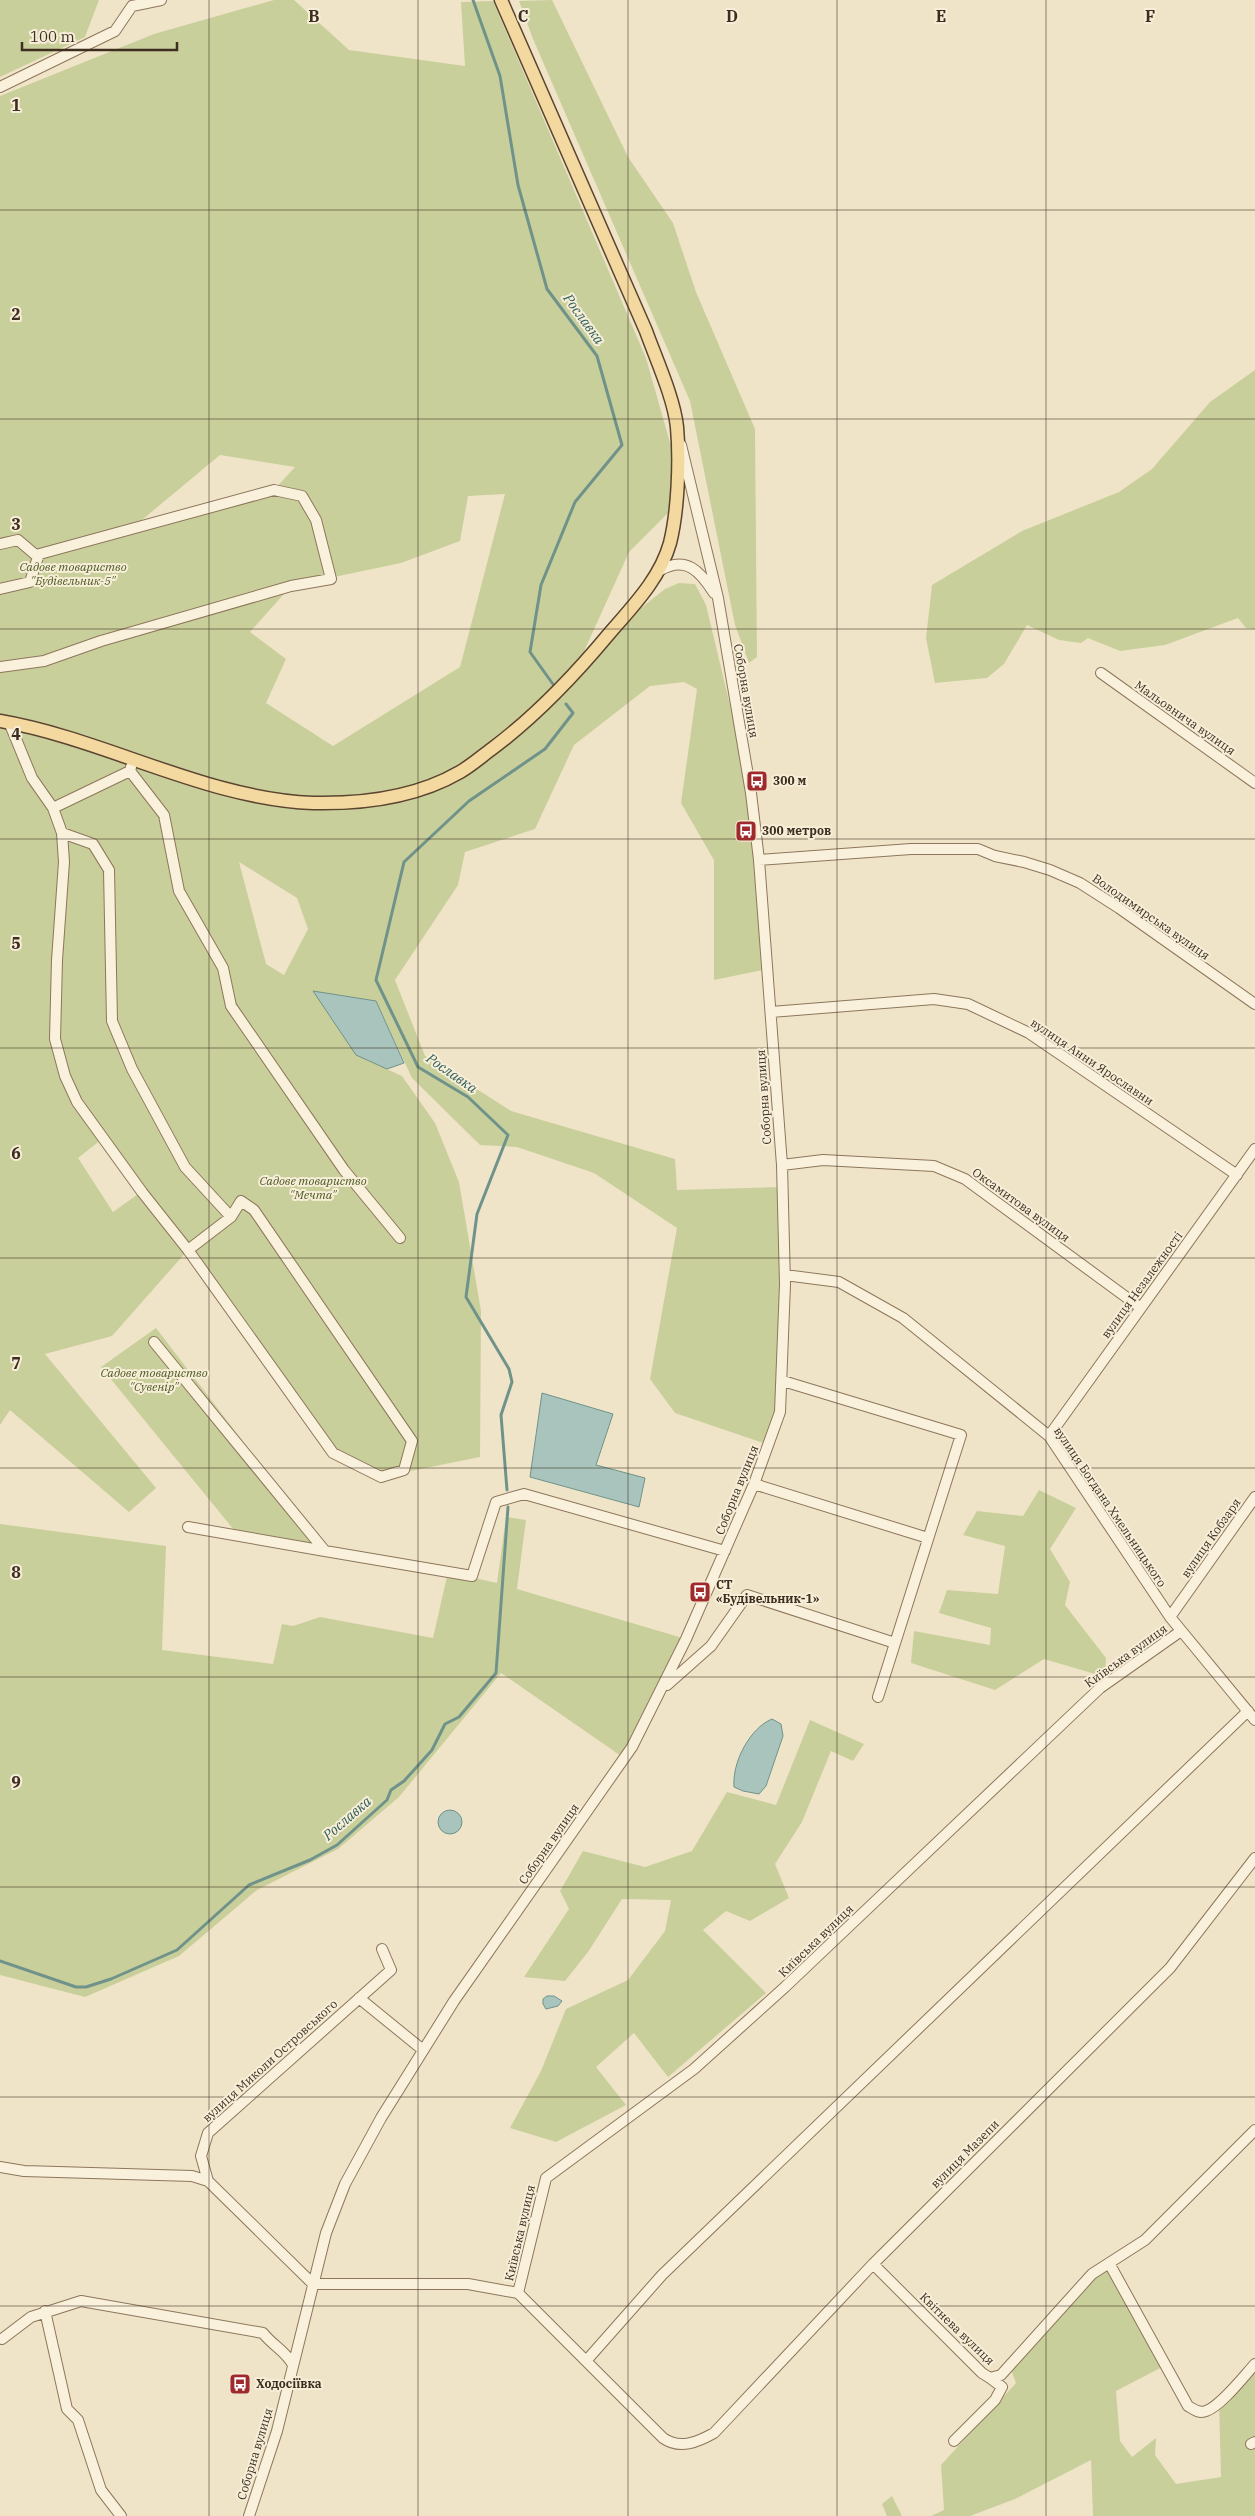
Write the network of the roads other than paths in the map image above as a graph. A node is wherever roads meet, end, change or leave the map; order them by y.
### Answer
1 (161, 0) edge
2 (501, 0) edge
3 (0, 86) edge
4 (677, 426) junction
5 (0, 544) edge
6 (36, 555) junction
7 (659, 572) junction
8 (0, 589) edge
9 (718, 598) junction
10 (0, 667) edge
11 (1101, 673) dead end
12 (4, 722) edge
13 (133, 758) junction
14 (130, 771) junction
15 (1255, 783) edge
16 (53, 808) junction
17 (62, 833) junction
18 (759, 860) junction
19 (1255, 1004) edge
20 (771, 1012) junction
21 (1255, 1149) edge
22 (782, 1165) junction
23 (1237, 1175) junction
24 (230, 1217) junction
25 (400, 1238) dead end
26 (188, 1250) junction
27 (785, 1275) junction
28 (1142, 1308) junction
29 (154, 1342) dead end
30 (783, 1381) junction
31 (1048, 1436) junction
32 (754, 1484) junction
33 (1255, 1497) edge
34 (188, 1526) dead end
35 (928, 1538) junction
36 (725, 1550) junction
37 (325, 1551) junction
38 (1170, 1617) junction
39 (1181, 1631) junction
40 (896, 1643) junction
41 (662, 1689) junction
42 (878, 1697) dead end
43 (1252, 1716) edge
44 (1255, 1858) edge
45 (382, 1949) dead end
46 (359, 1998) junction
47 (423, 2050) junction
48 (1255, 2130) edge
49 (0, 2168) edge
50 (208, 2181) junction
51 (1109, 2263) junction
52 (873, 2264) junction
53 (313, 2284) junction
54 (518, 2293) junction
55 (45, 2311) junction
56 (2, 2339) dead end
57 (586, 2361) junction
58 (1255, 2364) edge
59 (293, 2365) junction
60 (990, 2378) junction
61 (954, 2441) dead end
62 (121, 2516) edge
63 (249, 2516) edge

1 - 3 street
2 - 4 main road
4 - 7 main road
4 - 9 street, Соборна вулиця
5 - 6 street
6 - 8 street
6 - 10 street
7 - 9 street
7 - 13 main road
9 - 18 street, Соборна вулиця
11 - 15 street, Мальовнича вулиця
12 - 13 main road
12 - 16 street
13 - 14 street
14 - 16 street
14 - 25 street
16 - 17 street
17 - 24 street
17 - 26 street
18 - 19 street, Володимирська вулиця
18 - 20 street, Соборна вулиця
20 - 22 street, Соборна вулиця
20 - 23 street, вулиця Анни Ярославни
21 - 23 street, вулиця Незалежності
22 - 27 street, Соборна вулиця
22 - 28 street, Оксамитова вулиця
23 - 28 street, вулиця Незалежності
24 - 26 street
24 - 26 street
27 - 30 street, Соборна вулиця
27 - 31 street, вулиця Богдана Хмельницького
28 - 31 street, вулиця Незалежності
29 - 37 street
30 - 32 street, Соборна вулиця
30 - 35 street
31 - 38 street, вулиця Богдана Хмельницького
32 - 35 street
32 - 36 street, Соборна вулиця
33 - 38 street, вулиця Кобзаря
34 - 37 street
35 - 40 street
36 - 37 street
36 - 41 street, Соборна вулиця
38 - 39 street, вулиця Богдана Хмельницького
39 - 43 street, вулиця Богдана Хмельницького
39 - 54 street, Київська вулиця
40 - 41 street
40 - 42 street
41 - 47 street, Соборна вулиця
43 - 57 street
44 - 52 street, вулиця Мазепи
45 - 46 street, вулиця Миколи Островського
46 - 47 street
46 - 50 street, вулиця Миколи Островського
47 - 53 street, Соборна вулиця
48 - 51 street, Квітнева вулиця
49 - 50 street
50 - 53 street
51 - 58 street
51 - 60 street, Квітнева вулиця
52 - 57 street, вулиця Мазепи
52 - 60 street, Квітнева вулиця
53 - 54 street
53 - 59 street, Соборна вулиця
54 - 57 street
55 - 56 street
55 - 59 street
55 - 62 street
59 - 63 street, Соборна вулиця
60 - 61 street

